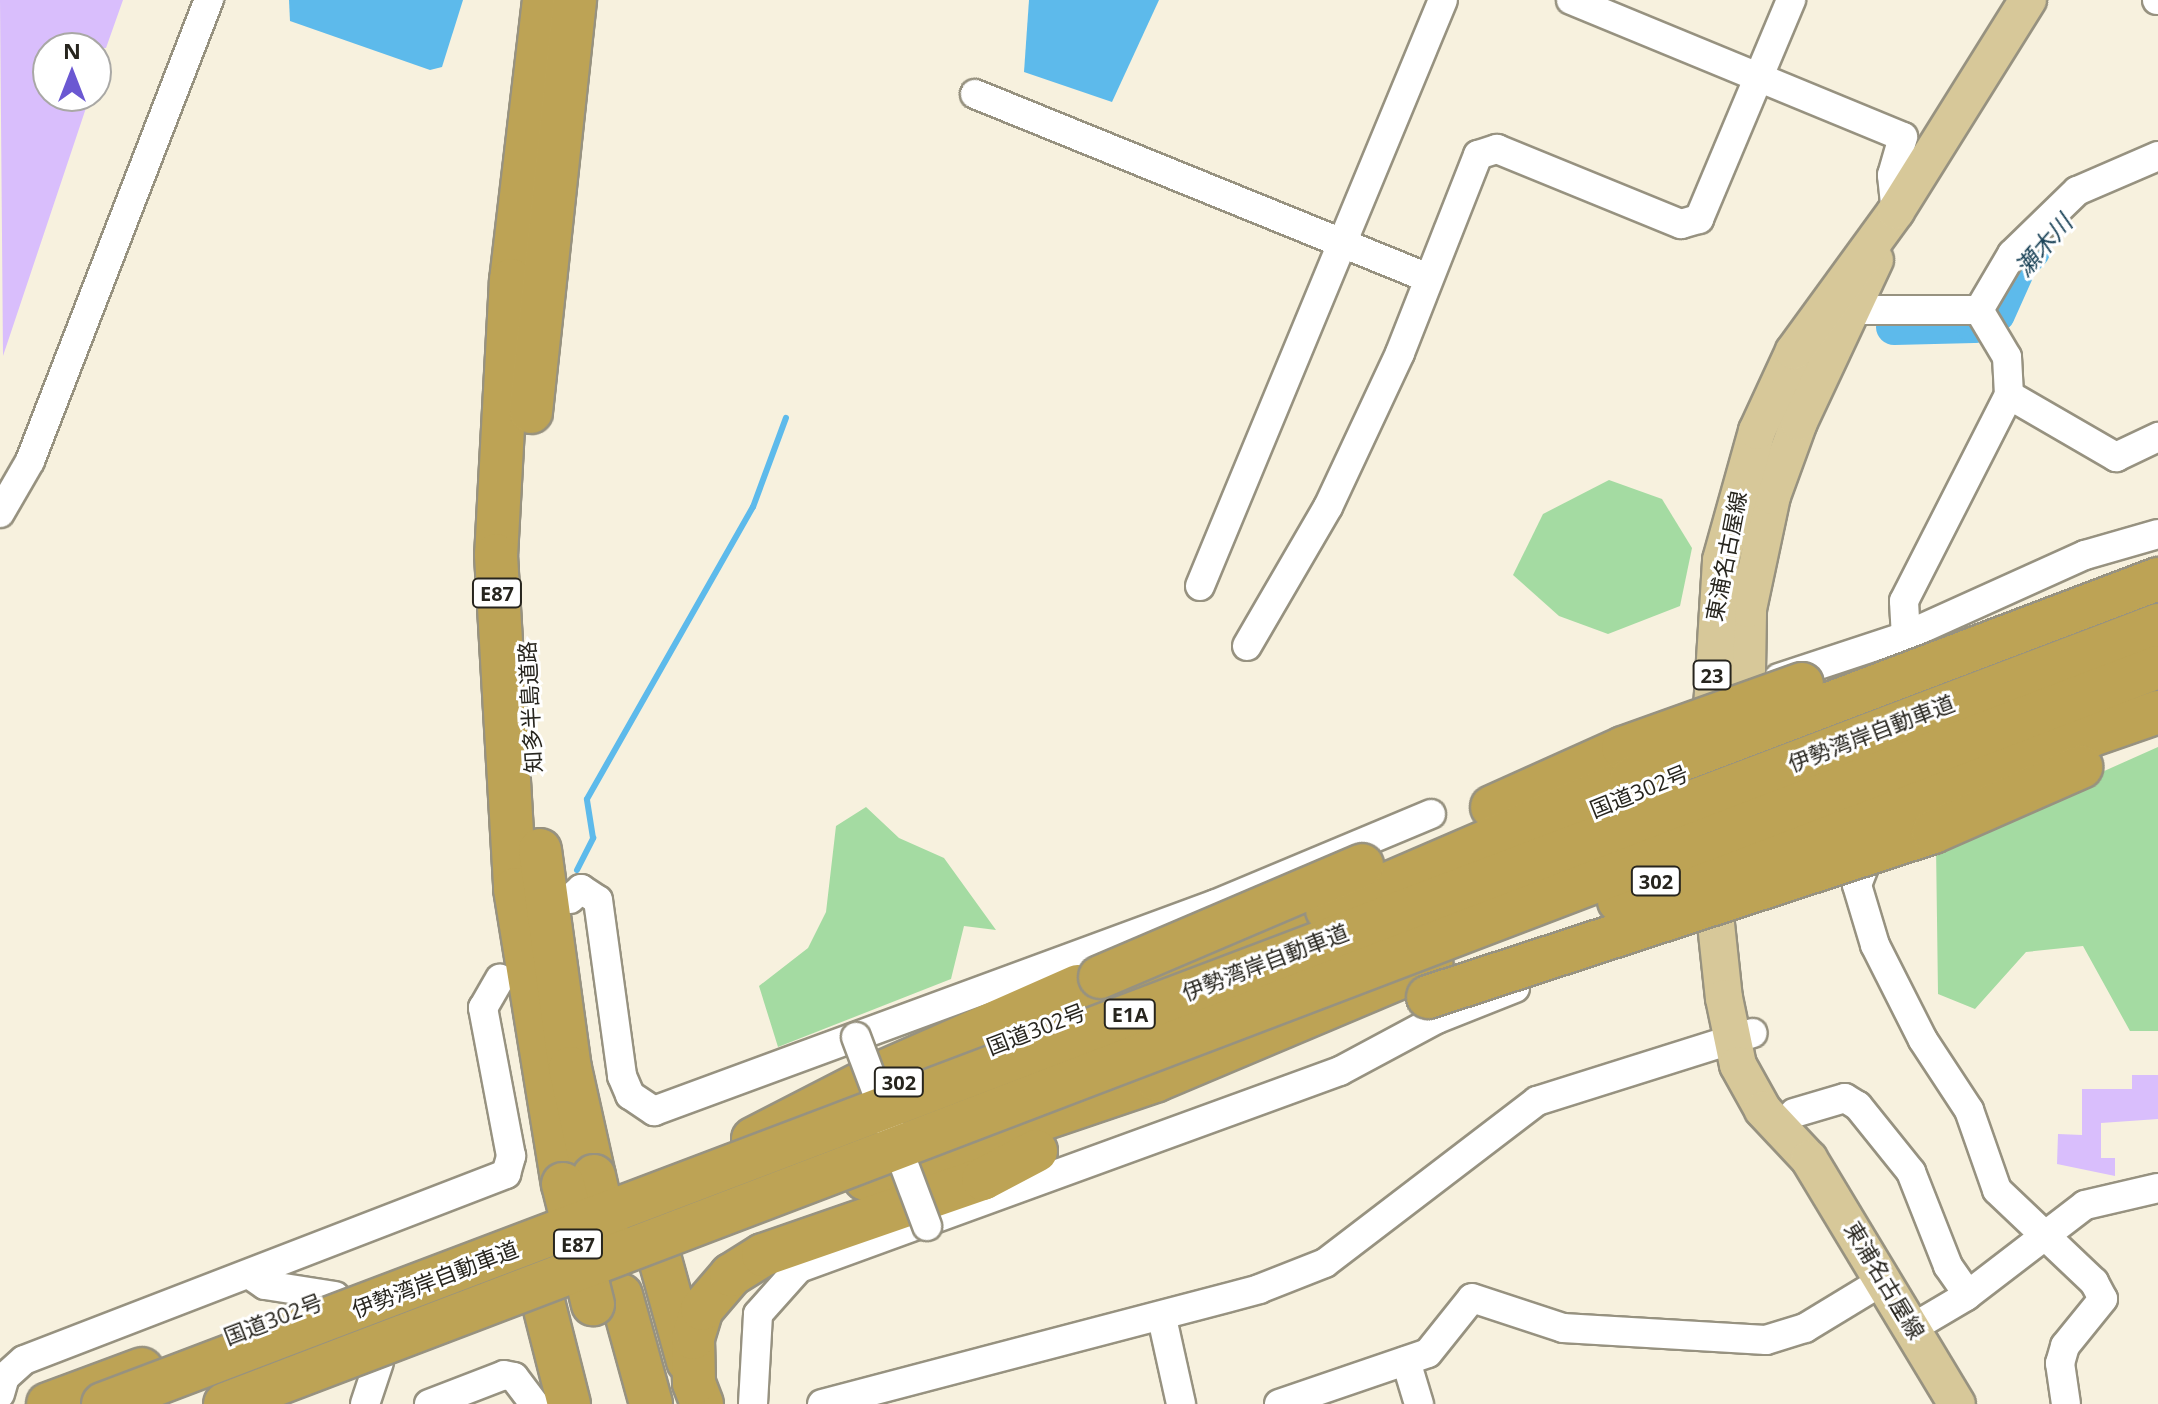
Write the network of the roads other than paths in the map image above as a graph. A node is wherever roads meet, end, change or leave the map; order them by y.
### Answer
1 (209, 0) edge
2 (544, 0) edge
3 (575, 0) edge
4 (1443, 0) edge
5 (1571, 0) edge
6 (1791, 0) edge
7 (2028, 0) edge
8 (1758, 78) junction
9 (975, 94) dead end
10 (2158, 156) edge
11 (1896, 211) junction
12 (1345, 240) junction
13 (1428, 278) junction
14 (1838, 310) junction
15 (1985, 317) junction
16 (2009, 395) junction
17 (2158, 437) edge
18 (0, 513) edge
19 (2158, 534) edge
20 (2158, 576) edge
21 (1200, 586) dead end
22 (2158, 601) edge
23 (2158, 625) edge
24 (1903, 637) junction
25 (1247, 646) dead end
26 (2158, 667) edge
27 (1748, 688) junction
28 (2158, 690) edge
29 (1909, 691) junction
30 (2158, 712) edge
31 (2158, 730) edge
32 (1727, 756) junction
33 (1890, 800) junction
34 (1431, 814) dead end
35 (1726, 856) junction
36 (570, 899) dead end
37 (1714, 911) junction
38 (500, 978) dead end
39 (1743, 1036) junction
40 (856, 1037) junction
41 (1127, 1061) junction
42 (926, 1093) junction
43 (1794, 1113) junction
44 (753, 1139) junction
45 (1036, 1151) junction
46 (934, 1157) junction
47 (1809, 1159) junction
48 (579, 1180) junction
49 (640, 1185) junction
50 (2158, 1188) edge
51 (927, 1226) junction
52 (526, 1229) junction
53 (2045, 1237) junction
54 (659, 1255) junction
55 (249, 1274) junction
56 (1884, 1280) junction
57 (1968, 1295) junction
58 (335, 1296) junction
59 (541, 1299) junction
60 (607, 1300) junction
61 (1162, 1318) junction
62 (1914, 1327) junction
63 (1406, 1361) junction
64 (379, 1362) junction
65 (2, 1384) edge
66 (698, 1394) edge
67 (900, 1395) edge
68 (48, 1404) edge
69 (103, 1404) edge
70 (225, 1404) edge
71 (274, 1404) edge
72 (365, 1404) edge
73 (429, 1404) edge
74 (534, 1404) edge
75 (569, 1404) edge
76 (621, 1404) edge
77 (651, 1404) edge
78 (753, 1404) edge
79 (822, 1404) edge
80 (1181, 1404) edge
81 (1279, 1404) edge
82 (1419, 1404) edge
83 (1957, 1404) edge
84 (2066, 1404) edge

1 - 18 street
2 - 48 highway, 知多半島道路 / E87
3 - 48 highway, 知多半島道路 / E87
4 - 12 street
5 - 8 street
6 - 8 street
7 - 11 main road, 東浦名古屋線 / 23
8 - 11 street
8 - 13 street
9 - 12 street
10 - 15 street
11 - 14 main road, 東浦名古屋線 / 23
12 - 13 street
12 - 21 street
13 - 25 street
14 - 15 street
14 - 27 main road, 東浦名古屋線 / 23
14 - 32 main road, 東浦名古屋線 / 23
15 - 16 street
16 - 17 street
16 - 24 street
19 - 24 street
20 - 42 highway, bridge
20 - 44 highway, bridge
22 - 29 highway, 国道302号 / 302
23 - 42 highway, 伊勢湾岸自動車道 / E1A, bridge
24 - 27 street
24 - 29 street
26 - 41 highway, 伊勢湾岸自動車道 / E1A, bridge
27 - 32 main road, 東浦名古屋線 / 23
28 - 33 highway, 302
29 - 32 highway, 国道302号 / 302
29 - 33 street
30 - 41 highway, bridge
31 - 45 highway, bridge
32 - 35 main road, 東浦名古屋線 / 23
32 - 44 highway, 国道302号 / 302
33 - 35 highway, 302
33 - 53 street
34 - 40 street
35 - 37 main road, 東浦名古屋線 / 23
35 - 39 main road, 東浦名古屋線 / 23
35 - 46 highway, 302
36 - 40 street
37 - 39 main road, 東浦名古屋線 / 23
37 - 51 street
38 - 55 street
39 - 43 main road, 東浦名古屋線 / 23
39 - 47 main road, 東浦名古屋線 / 23
39 - 61 street
40 - 51 street, bridge
41 - 70 highway, 伊勢湾岸自動車道 / E1A, bridge
42 - 69 highway, 伊勢湾岸自動車道 / E1A, bridge
43 - 47 main road, 東浦名古屋線 / 23
43 - 57 street
44 - 49 highway, 国道302号 / 302
45 - 46 highway
45 - 66 highway
46 - 54 highway, 302
47 - 56 main road, 東浦名古屋線 / 23
48 - 60 highway, 知多半島道路 / E87, bridge
49 - 52 highway, 国道302号 / 302
49 - 54 highway
50 - 53 street
51 - 78 street
52 - 58 highway, 国道302号 / 302
52 - 59 highway
53 - 57 street
53 - 84 street
54 - 59 highway, 302
54 - 66 highway
55 - 58 street
55 - 65 street
56 - 62 main road, 東浦名古屋線 / 23
56 - 63 street
57 - 62 street
58 - 68 highway, 国道302号 / 302
59 - 64 highway, 302
59 - 75 highway
60 - 76 highway, 知多半島道路 / E87
60 - 77 highway, 知多半島道路 / E87
61 - 67 street
61 - 80 street
62 - 83 main road, 東浦名古屋線 / 23
63 - 81 street
63 - 82 street
64 - 71 highway, 302
64 - 72 street
67 - 79 street
73 - 74 street

